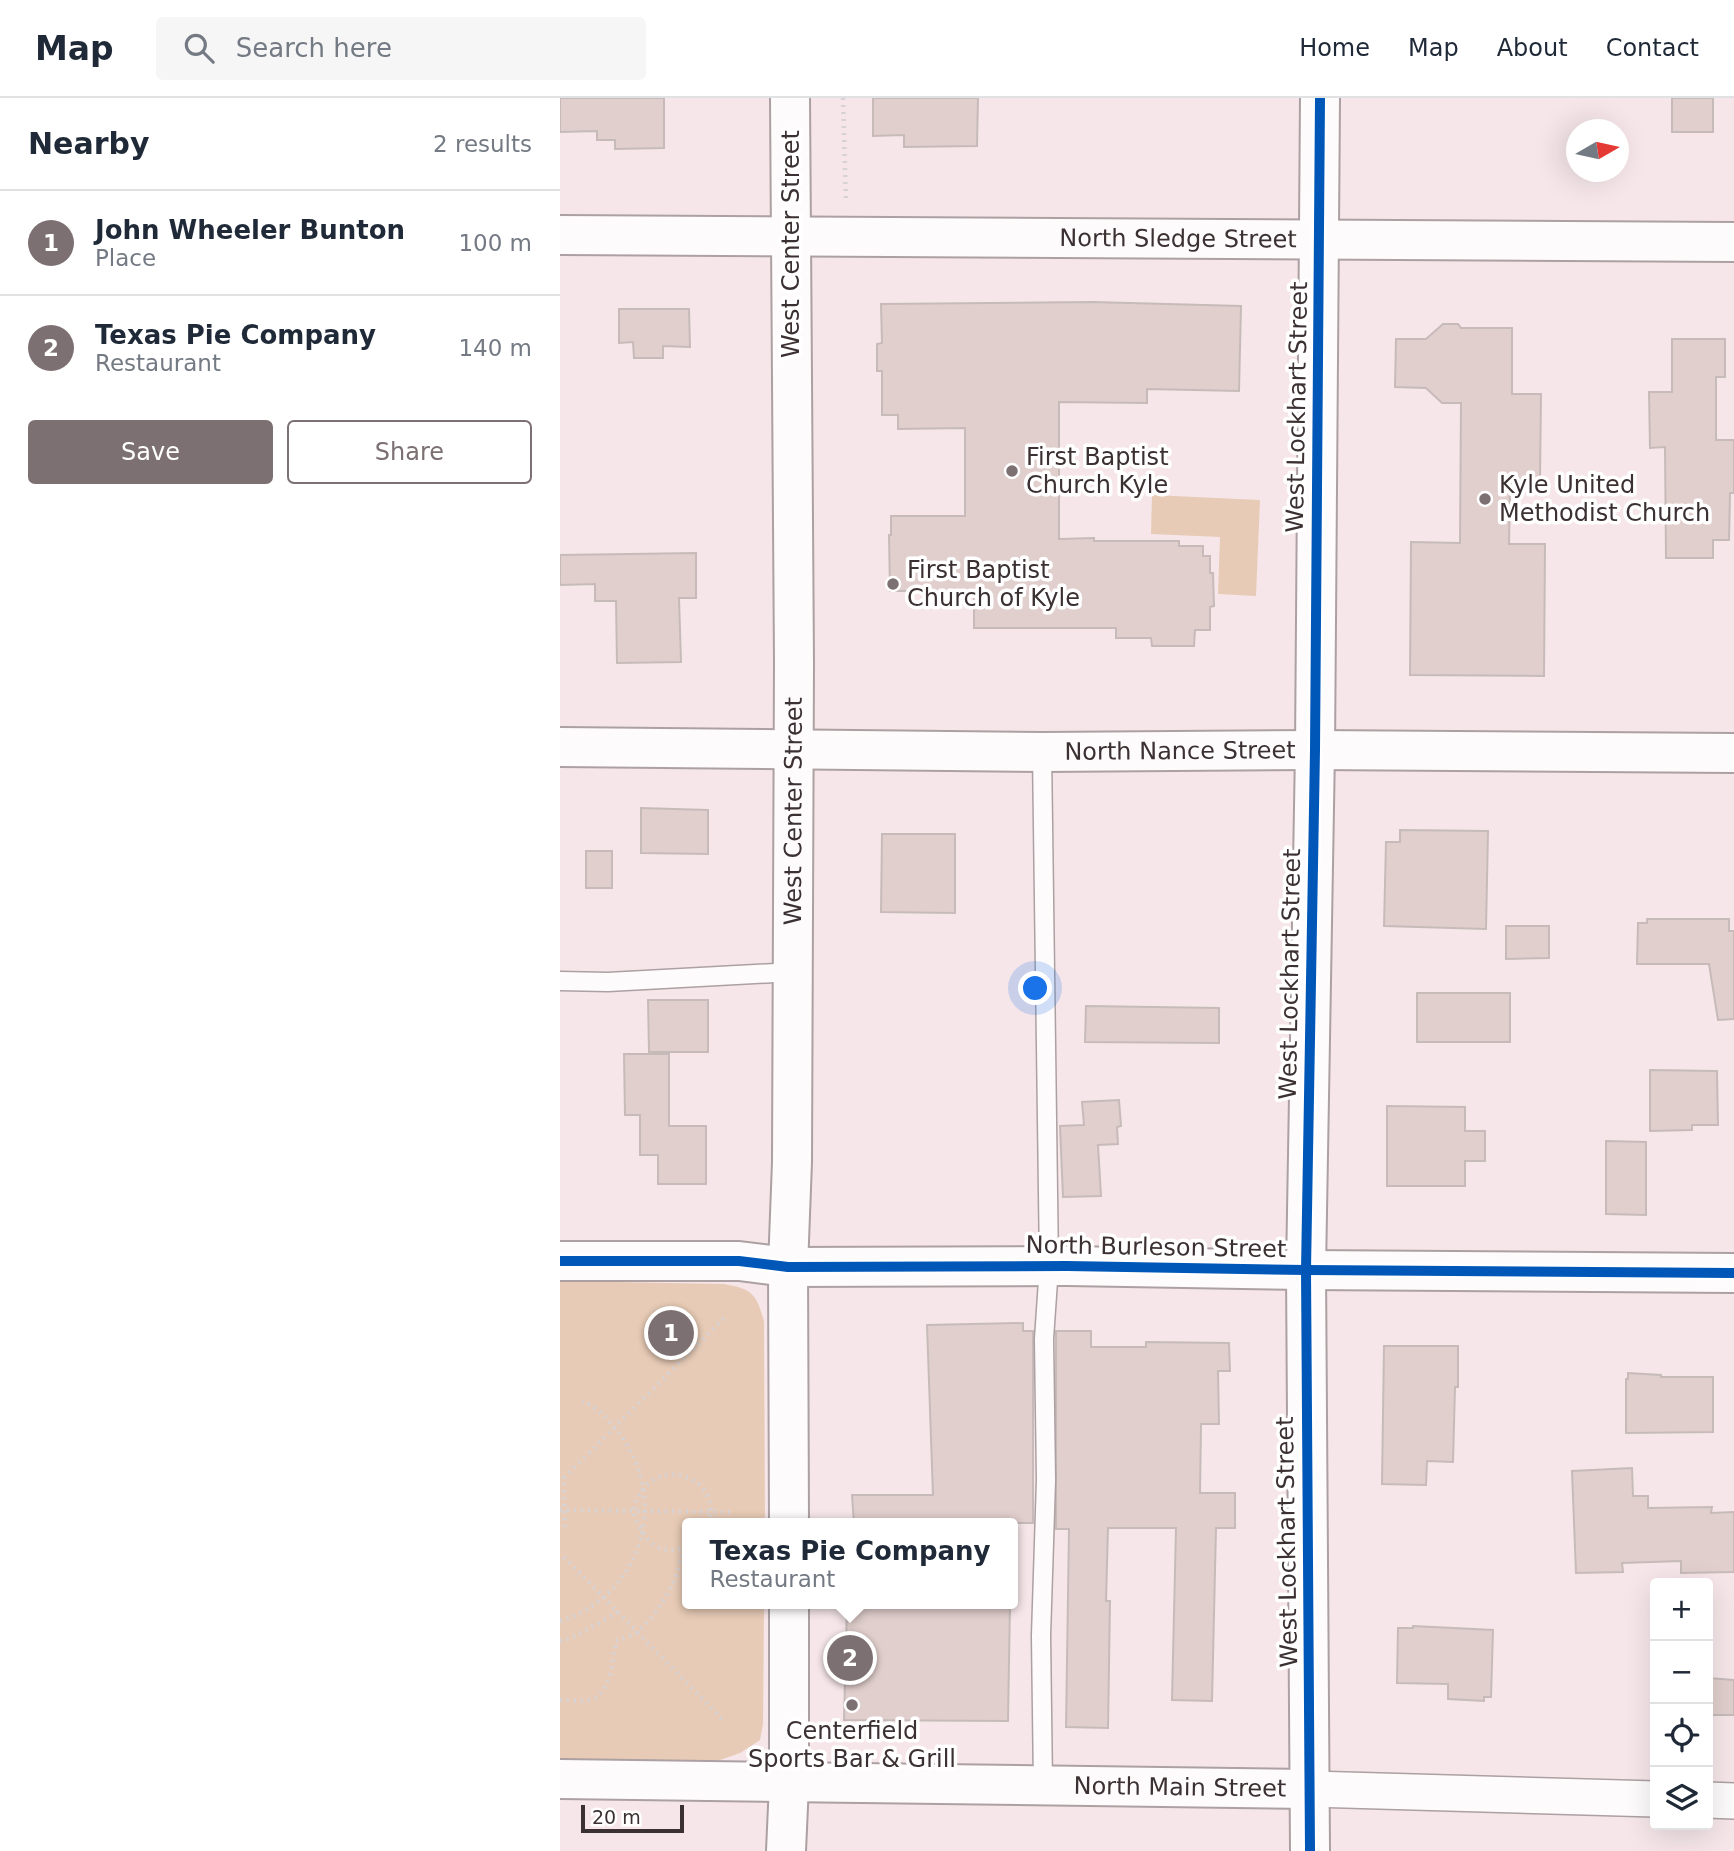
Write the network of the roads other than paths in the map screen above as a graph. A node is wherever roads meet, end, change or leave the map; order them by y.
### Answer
1 (790, 98) edge
2 (1320, 98) edge
3 (560, 235) edge
4 (791, 237) junction
5 (1320, 239) junction
6 (1734, 242) edge
7 (560, 747) edge
8 (1315, 750) junction
9 (793, 751) junction
10 (1042, 752) junction
11 (1734, 753) edge
12 (793, 972) junction
13 (560, 981) edge
14 (560, 1261) edge
15 (1049, 1266) junction
16 (788, 1268) junction
17 (1306, 1270) junction
18 (1734, 1272) edge
19 (789, 1518) edge
20 (789, 1609) edge
21 (560, 1779) edge
22 (789, 1783) junction
23 (1042, 1784) junction
24 (1311, 1789) junction
25 (1650, 1799) edge
26 (1713, 1800) edge
27 (1734, 1801) edge
28 (786, 1851) edge
29 (1310, 1851) edge

1 - 4 street, West Center Street
2 - 5 street, West Lockhart Street
3 - 4 street, North Sledge Street
4 - 5 street, North Sledge Street
4 - 9 street, West Center Street
5 - 6 street, North Sledge Street
5 - 8 street, West Lockhart Street
7 - 9 street, North Nance Street
8 - 10 street, North Nance Street
8 - 11 street, North Nance Street
8 - 17 street, West Lockhart Street
9 - 10 street, North Nance Street
9 - 12 street, West Center Street
10 - 15 lane
12 - 13 lane
12 - 16 street, West Center Street
14 - 16 street, North Burleson Street
15 - 16 street, North Burleson Street
15 - 17 street, North Burleson Street
15 - 23 lane
16 - 19 street, West Center Street
17 - 18 street, North Burleson Street
17 - 24 street, West Lockhart Street
20 - 22 street
21 - 22 street, North Main Street
22 - 23 street, North Main Street
22 - 28 street
23 - 24 street, North Main Street
24 - 25 street, North Main Street
24 - 29 street, West Lockhart Street
26 - 27 street

